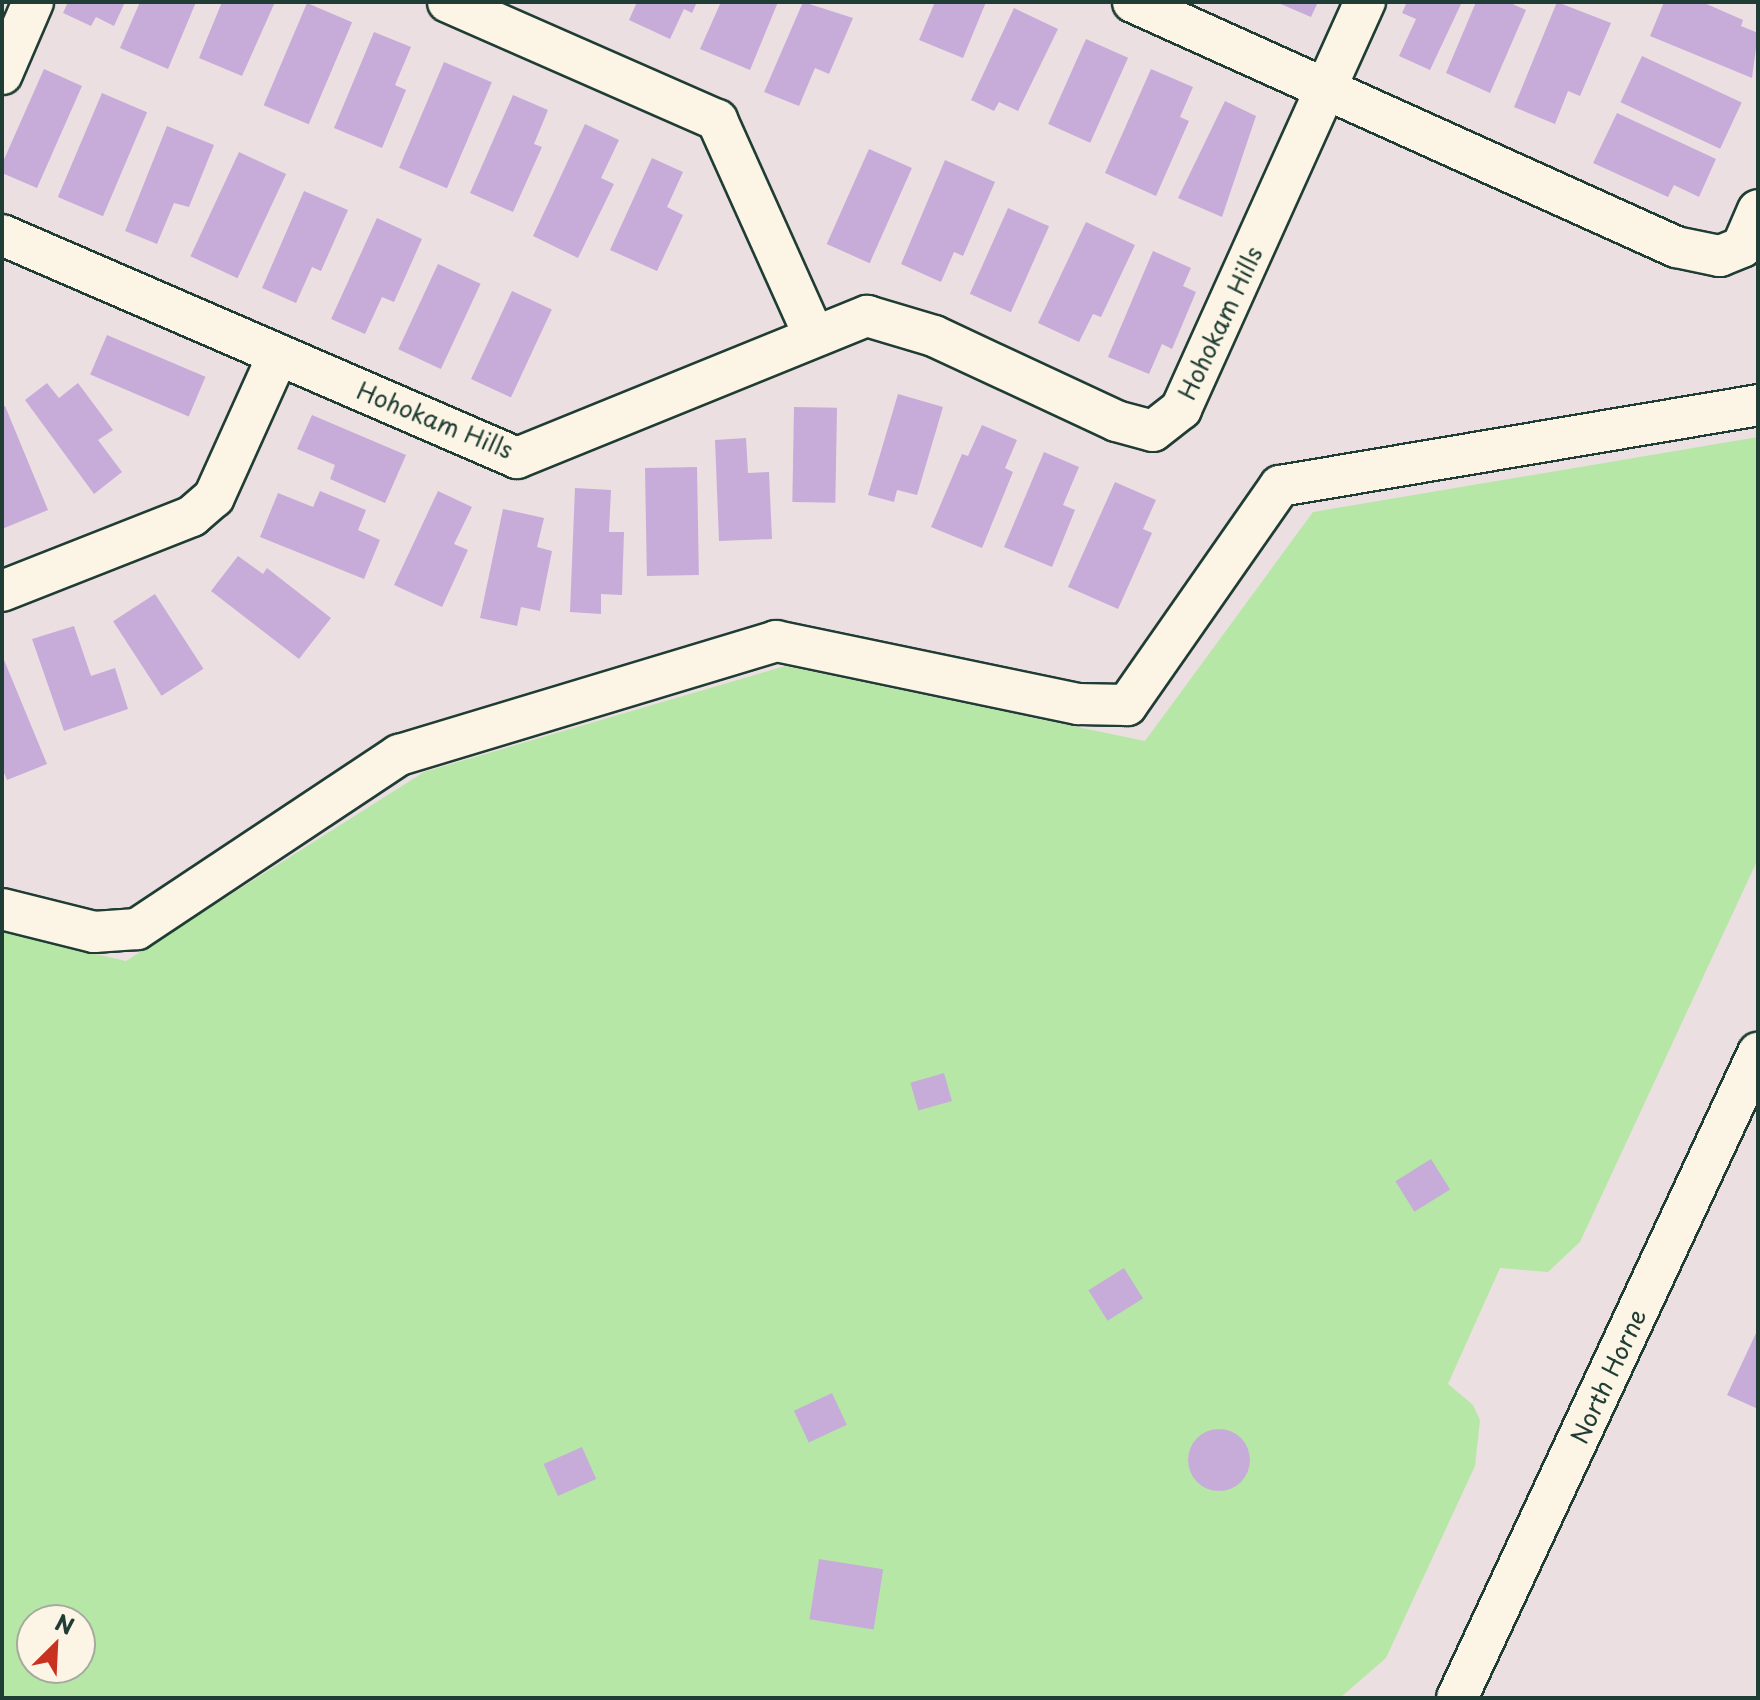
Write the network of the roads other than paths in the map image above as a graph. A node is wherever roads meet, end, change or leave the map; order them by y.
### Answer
1 (33, 2) edge
2 (448, 2) edge
3 (1133, 2) edge
4 (1365, 2) edge
5 (2, 74) edge
6 (1326, 90) junction
7 (1758, 210) edge
8 (2, 235) edge
9 (814, 336) junction
10 (278, 355) junction
11 (1758, 405) edge
12 (2, 591) edge
13 (2, 909) edge
14 (1758, 1053) edge
15 (1457, 1698) edge

1 - 5 street
2 - 9 street
3 - 6 street
4 - 6 street, Hohokam Hills
6 - 7 street
6 - 9 street, Hohokam Hills
8 - 10 street, Hohokam Hills
9 - 10 street, Hohokam Hills
10 - 12 street
11 - 13 street
14 - 15 street, North Horne

